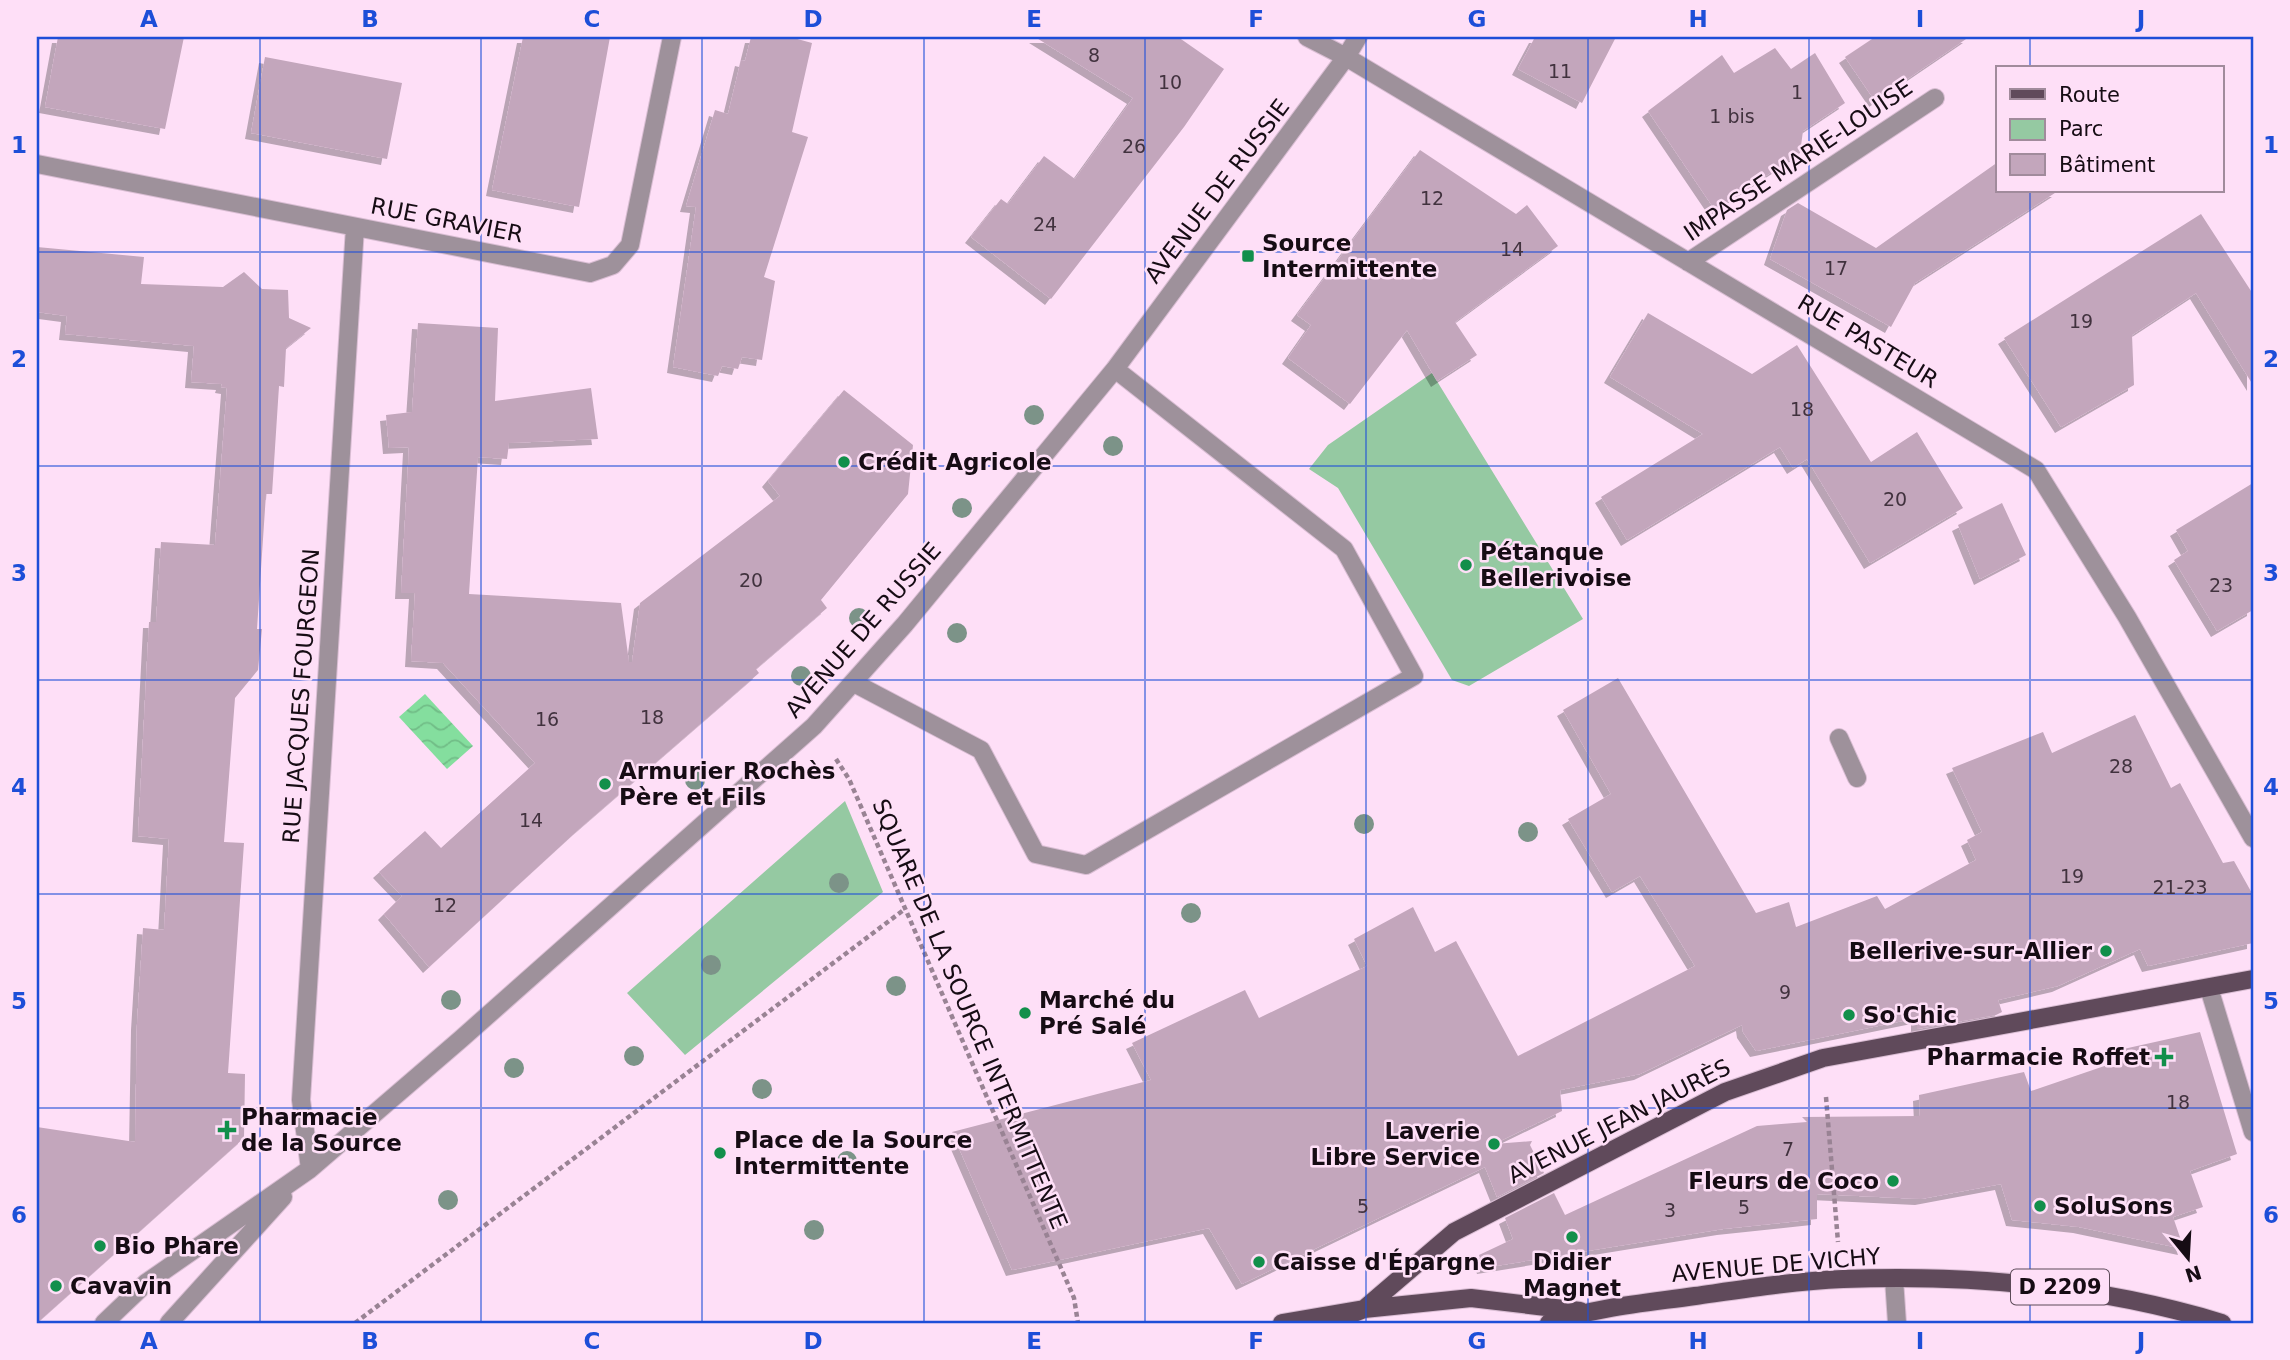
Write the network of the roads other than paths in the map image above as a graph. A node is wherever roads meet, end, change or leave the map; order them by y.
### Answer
1 (672, 37) edge
2 (1307, 37) edge
3 (1358, 37) edge
4 (1346, 57) junction
5 (1935, 98) dead end
6 (37, 164) edge
7 (355, 227) junction
8 (1688, 262) junction
9 (1115, 369) junction
10 (854, 684) junction
11 (1839, 738) dead end
12 (1857, 778) dead end
13 (2253, 838) edge
14 (2253, 979) edge
15 (2209, 988) junction
16 (2253, 1132) edge
17 (310, 1169) junction
18 (1894, 1279) junction
19 (1364, 1309) junction
20 (1584, 1311) junction
21 (104, 1323) edge
22 (169, 1323) edge
23 (1282, 1323) edge
24 (1328, 1323) edge
25 (1549, 1323) edge
26 (1897, 1323) edge
27 (2222, 1323) edge

1 - 7 street, RUE GRAVIER
2 - 4 street, RUE PASTEUR
3 - 4 street, AVENUE DE RUSSIE
4 - 8 street, RUE PASTEUR
4 - 9 street, AVENUE DE RUSSIE
5 - 8 street, IMPASSE MARIE-LOUISE
6 - 7 street, RUE GRAVIER
7 - 17 street, RUE JACQUES FOURGEON
8 - 13 street, RUE PASTEUR
9 - 10 street, AVENUE DE RUSSIE
9 - 10 street
10 - 17 street, AVENUE DE RUSSIE
11 - 12 street
14 - 15 main road, AVENUE JEAN JAURÈS
15 - 16 street
15 - 19 main road, AVENUE JEAN JAURÈS
17 - 21 street, AVENUE DE RUSSIE
17 - 22 street, AVENUE DE RUSSIE
18 - 20 main road, AVENUE DE VICHY / D 2209
18 - 26 street
18 - 27 main road, AVENUE DE VICHY / D 2209
19 - 20 main road, D 2209
19 - 23 main road, D 2209
19 - 24 main road, AVENUE JEAN JAURÈS
20 - 25 main road, D 2209

